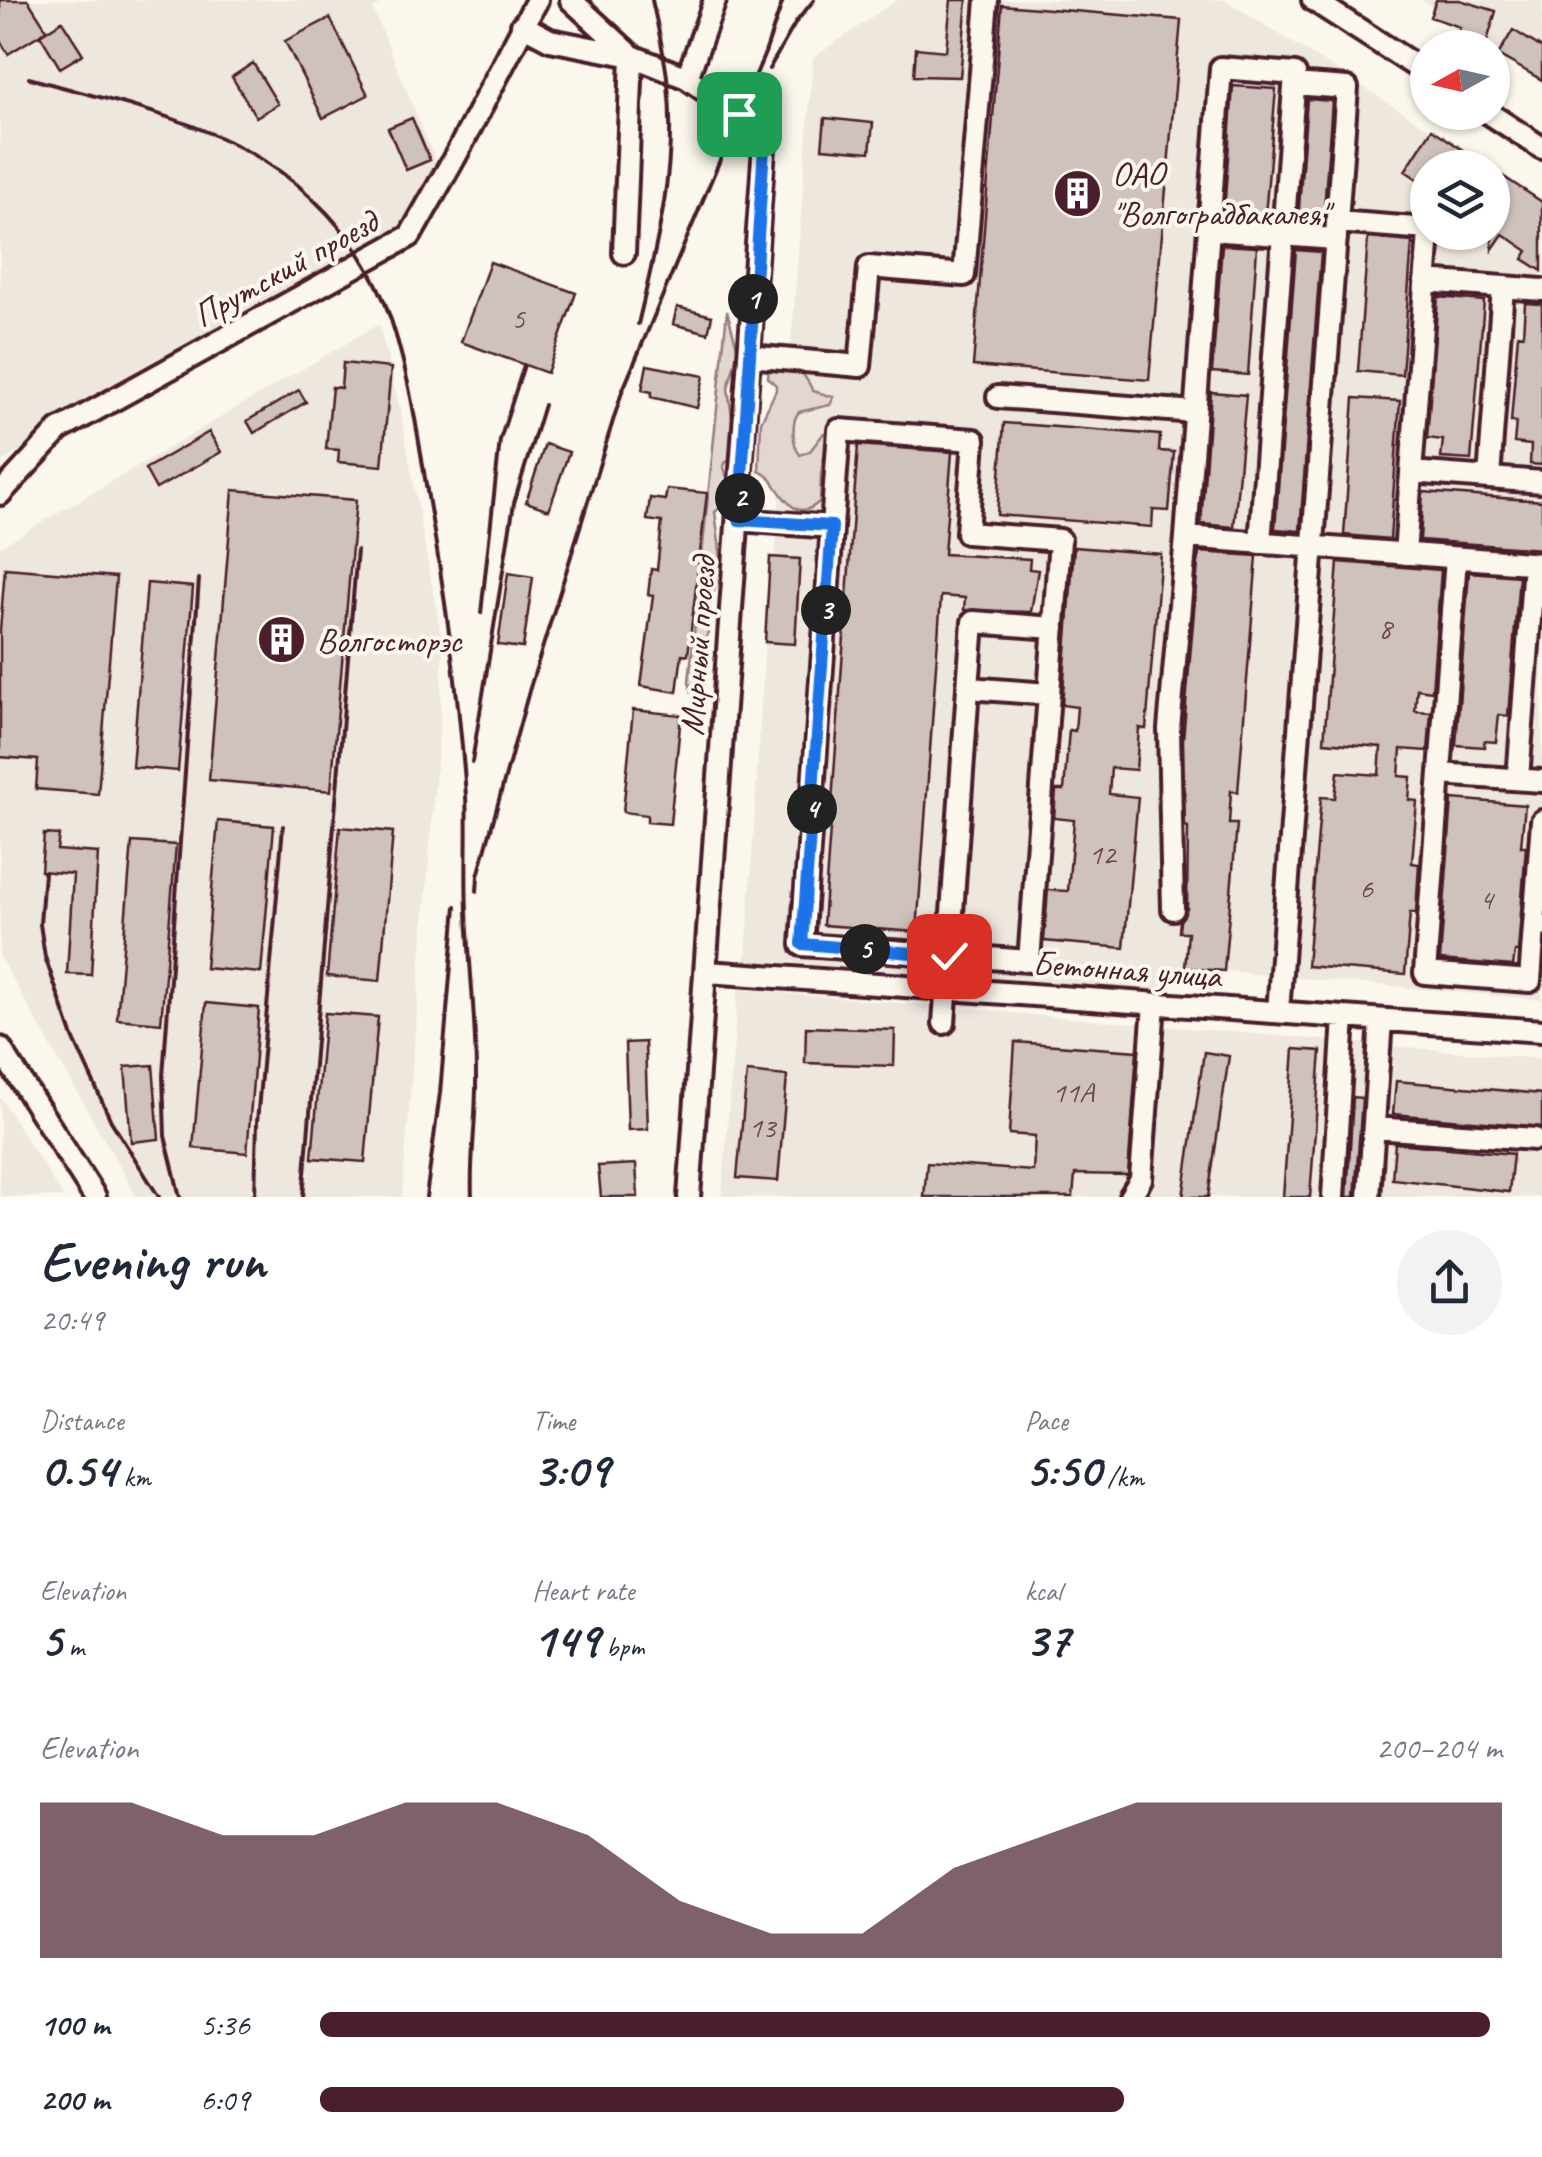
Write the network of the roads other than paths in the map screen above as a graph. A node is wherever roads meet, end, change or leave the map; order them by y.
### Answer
1 (536, 0) edge
2 (571, 0) edge
3 (715, 0) edge
4 (987, 0) edge
5 (1314, 0) edge
6 (522, 25) junction
7 (632, 56) junction
8 (1410, 62) edge
9 (687, 78) junction
10 (1294, 84) junction
11 (1510, 127) edge
12 (1542, 148) edge
13 (1209, 230) junction
14 (1336, 231) junction
15 (1410, 231) edge
16 (1283, 235) junction
17 (1427, 250) edge
18 (624, 253) dead end
19 (1425, 282) junction
20 (1503, 287) junction
21 (1542, 290) edge
22 (749, 356) junction
23 (998, 397) dead end
24 (1195, 412) junction
25 (1411, 472) junction
26 (1489, 478) junction
27 (1542, 482) edge
28 (0, 494) edge
29 (739, 520) junction
30 (832, 526) junction
31 (1186, 538) junction
32 (1260, 543) junction
33 (1313, 547) junction
34 (1405, 554) junction
35 (1456, 558) junction
36 (1538, 564) edge
37 (1054, 628) junction
38 (968, 688) junction
39 (1049, 694) junction
40 (1440, 774) junction
41 (1518, 780) junction
42 (1542, 781) edge
43 (1542, 813) edge
44 (1542, 821) edge
45 (1173, 909) dead end
46 (1538, 926) edge
47 (949, 956) junction
48 (707, 972) junction
49 (946, 990) junction
50 (1154, 1004) junction
51 (1278, 1012) junction
52 (1344, 1017) junction
53 (1381, 1020) junction
54 (944, 1023) dead end
55 (1542, 1031) edge
56 (0, 1048) edge
57 (1374, 1128) junction
58 (1536, 1138) dead end
59 (95, 1197) edge
60 (689, 1197) edge
61 (1130, 1197) edge
62 (1333, 1197) edge
63 (1370, 1197) edge

1 - 6 street, Прутский проезд
2 - 7 street
3 - 9 street
4 - 22 street
5 - 8 street
6 - 7 street
6 - 28 street, Прутский проезд
7 - 9 street, Мирный проезд
7 - 18 street
9 - 22 street, Мирный проезд
10 - 13 street
10 - 14 street
10 - 16 street
11 - 12 street
13 - 16 street
13 - 24 street
14 - 15 street
14 - 16 street
14 - 33 street
16 - 32 street
17 - 19 street
19 - 20 street
19 - 25 street
20 - 21 street
20 - 26 street
22 - 29 street, Мирный проезд
23 - 24 street
24 - 31 street
25 - 26 street
25 - 34 street
26 - 27 street
29 - 30 street
29 - 48 street, Мирный проезд
30 - 37 street
30 - 47 street
31 - 32 street
31 - 45 street
32 - 33 street
33 - 34 street
33 - 51 street
34 - 35 street
35 - 36 street
35 - 40 street
36 - 41 street
37 - 38 street
37 - 39 street
38 - 39 street
38 - 47 street
39 - 47 street
40 - 41 street
40 - 46 street
41 - 42 street
43 - 44 street
44 - 46 street
47 - 49 street
48 - 49 street, Бетонная улица
48 - 60 street, Мирный проезд
49 - 50 street, Бетонная улица
49 - 54 street
50 - 51 street, Бетонная улица
50 - 61 street
51 - 52 street, Бетонная улица
52 - 53 street, Бетонная улица
52 - 62 street
53 - 55 street, Бетонная улица
53 - 57 street
56 - 59 street
57 - 58 street
57 - 63 street

